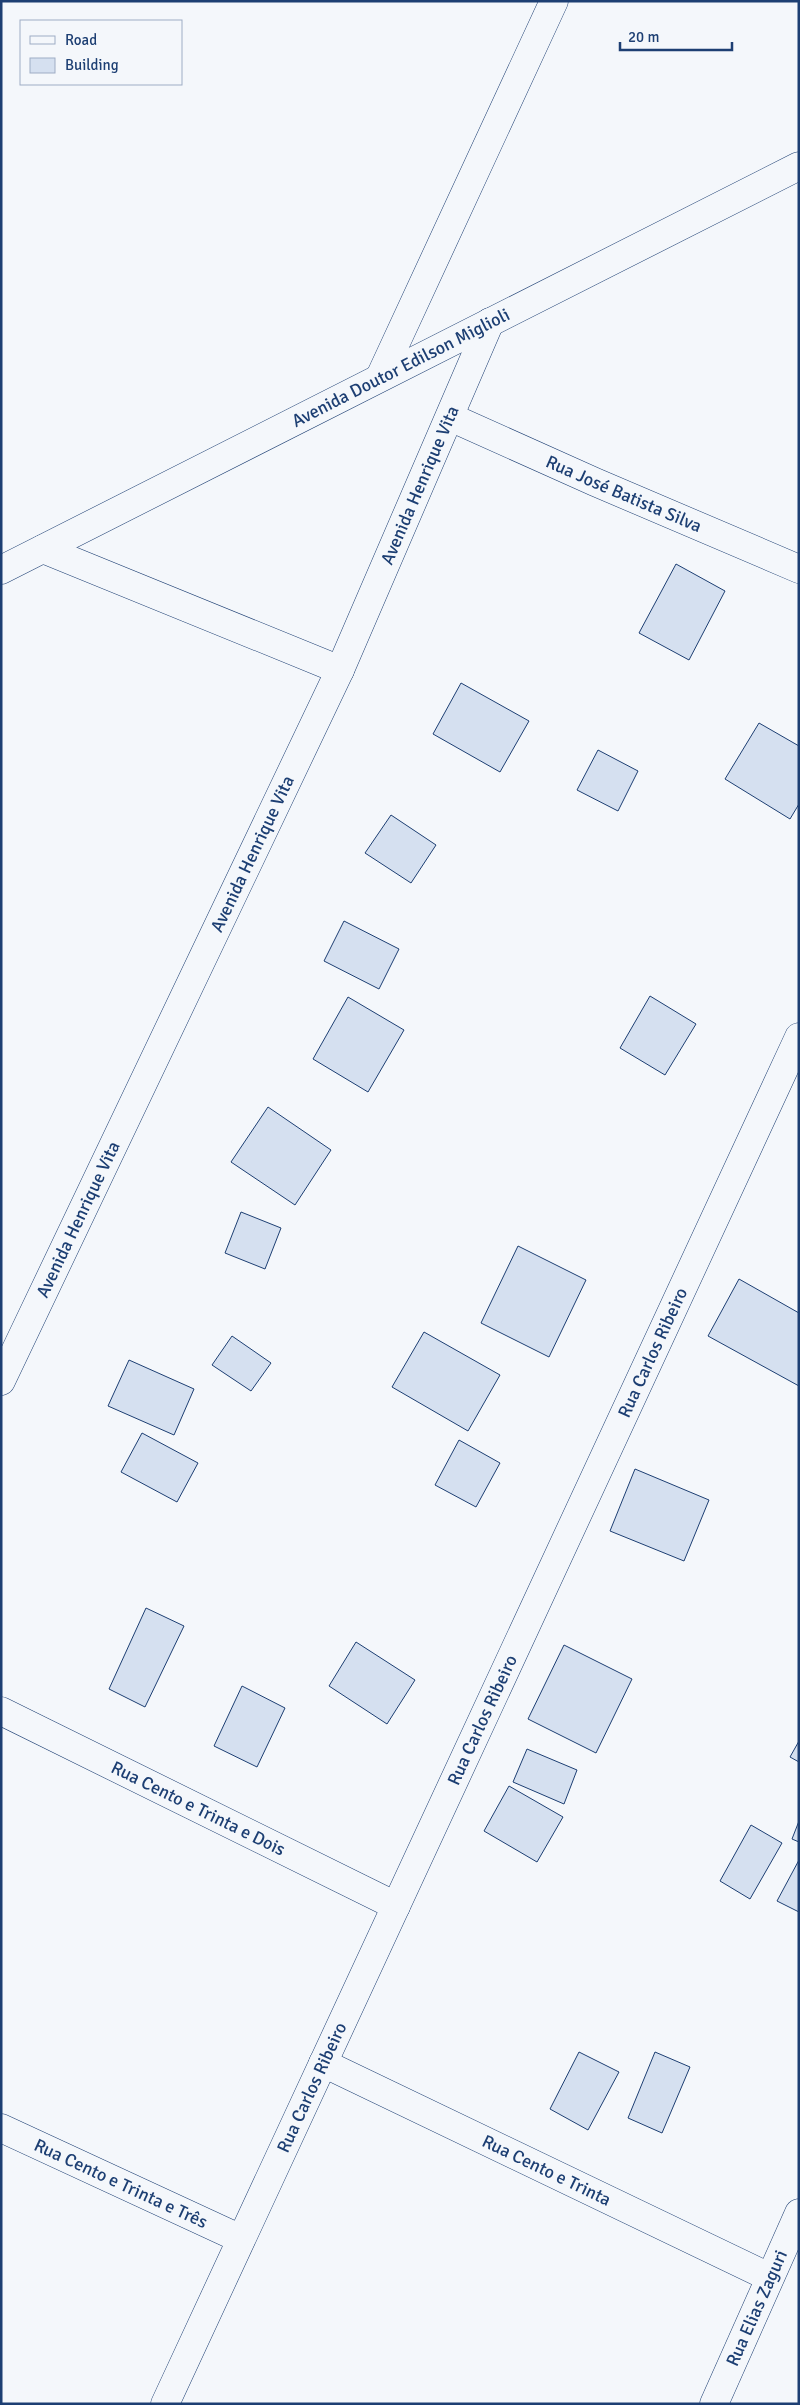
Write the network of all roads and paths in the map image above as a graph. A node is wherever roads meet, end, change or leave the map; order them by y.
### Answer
1 (554, 1) edge
2 (799, 166) edge
3 (490, 322) junction
4 (380, 378) junction
5 (450, 417) junction
6 (43, 549) junction
7 (799, 569) edge
8 (1, 570) edge
9 (340, 670) junction
10 (799, 1037) edge
11 (1, 1381) edge
12 (1, 1711) edge
13 (396, 1906) junction
14 (323, 2063) junction
15 (1, 2128) edge
16 (799, 2213) edge
17 (241, 2239) junction
18 (769, 2277) junction
19 (164, 2404) edge
20 (714, 2404) edge

1 - 4 street
2 - 3 street, Avenida Doutor Edilson Miglioli
3 - 4 street, Avenida Doutor Edilson Miglioli
3 - 5 street, Avenida Henrique Vita
4 - 6 street, Avenida Doutor Edilson Miglioli
5 - 7 street, Rua José Batista Silva
5 - 9 street, Avenida Henrique Vita
6 - 8 street, Avenida Doutor Edilson Miglioli
6 - 9 street
9 - 11 street, Avenida Henrique Vita
10 - 13 street, Rua Carlos Ribeiro
12 - 13 street, Rua Cento e Trinta e Dois
13 - 14 street, Rua Carlos Ribeiro
14 - 17 street, Rua Carlos Ribeiro
14 - 18 street, Rua Cento e Trinta
15 - 17 street, Rua Cento e Trinta e Três
16 - 18 street, Rua Elias Zaguri
17 - 19 street, Rua Carlos Ribeiro
18 - 20 street, Rua Elias Zaguri

